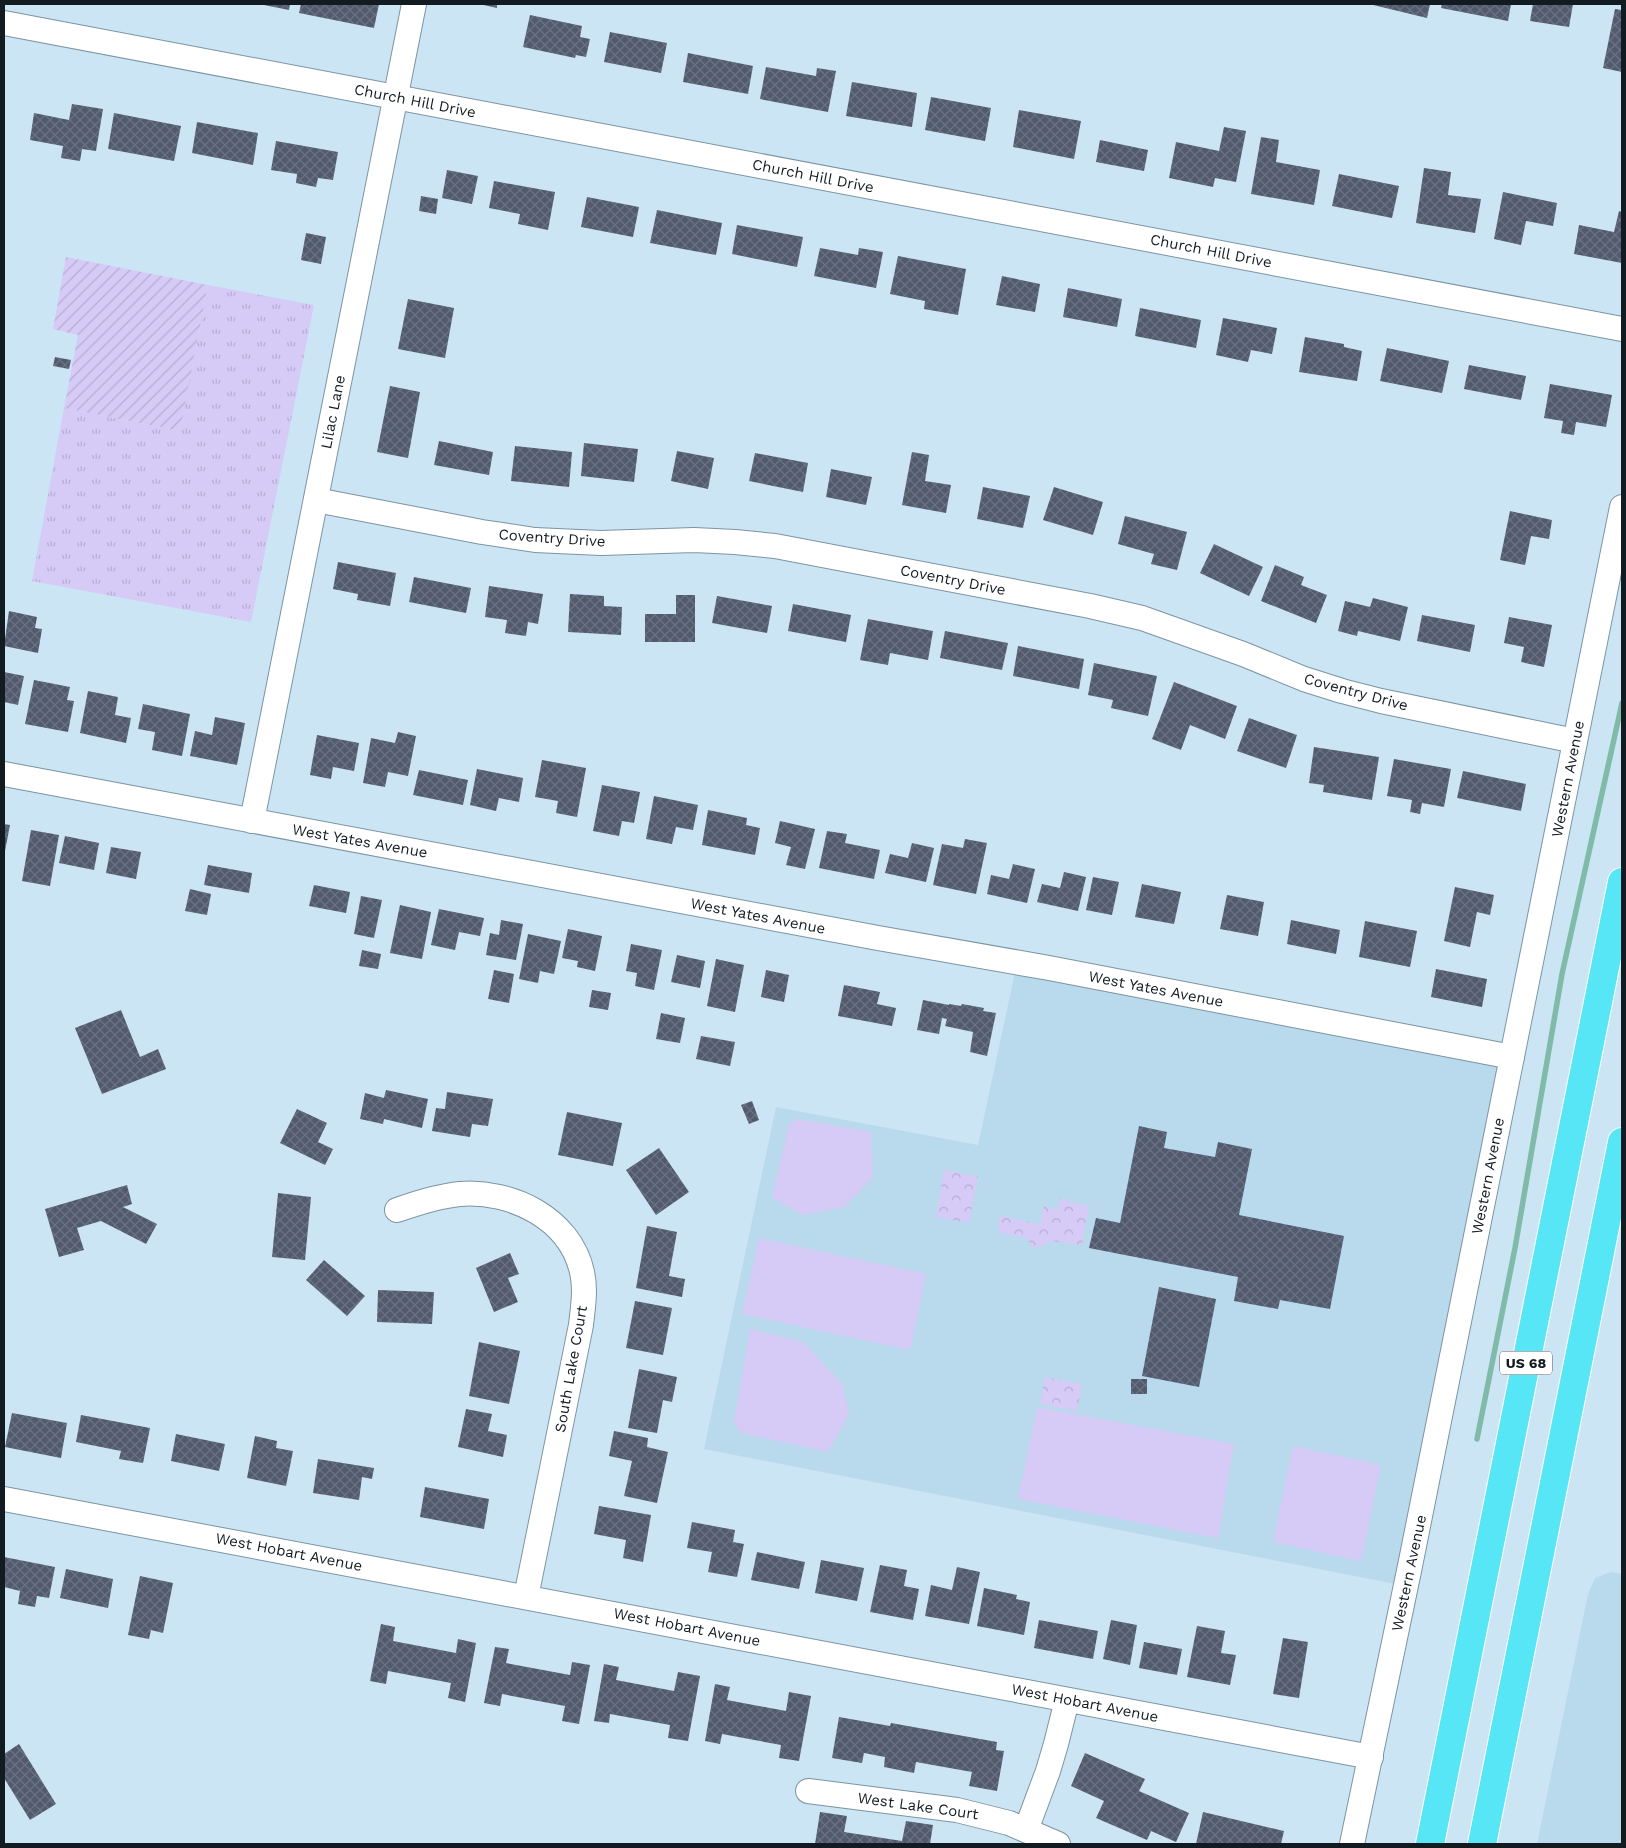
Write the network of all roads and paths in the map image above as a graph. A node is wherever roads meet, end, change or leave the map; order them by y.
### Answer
1 (414, 4) edge
2 (4, 22) edge
3 (396, 97) junction
4 (1622, 329) edge
5 (316, 500) junction
6 (1622, 507) edge
7 (1575, 741) junction
8 (4, 774) edge
9 (252, 821) junction
10 (1622, 882) edge
11 (1512, 1057) junction
12 (1622, 1142) edge
13 (397, 1210) dead end
14 (4, 1499) edge
15 (526, 1597) junction
16 (1067, 1700) junction
17 (1371, 1756) junction
18 (808, 1791) dead end
19 (1026, 1830) junction
20 (1058, 1844) edge
21 (1352, 1844) edge
22 (1430, 1844) edge
23 (1482, 1844) edge

1 - 3 street, Lilac Lane
2 - 3 street, Church Hill Drive
3 - 4 street, Church Hill Drive
3 - 5 street, Lilac Lane
5 - 7 street, Coventry Drive
5 - 9 street, Lilac Lane
6 - 7 street, Western Avenue
7 - 11 street, Western Avenue
8 - 9 street, West Yates Avenue
9 - 11 street, West Yates Avenue
10 - 22 highway, US 68
11 - 17 street, Western Avenue
12 - 23 highway
13 - 15 street, South Lake Court
14 - 15 street, West Hobart Avenue
15 - 16 street, West Hobart Avenue
16 - 17 street, West Hobart Avenue
16 - 19 street
17 - 21 street, Western Avenue
18 - 19 street, West Lake Court
19 - 20 street, West Lake Court

